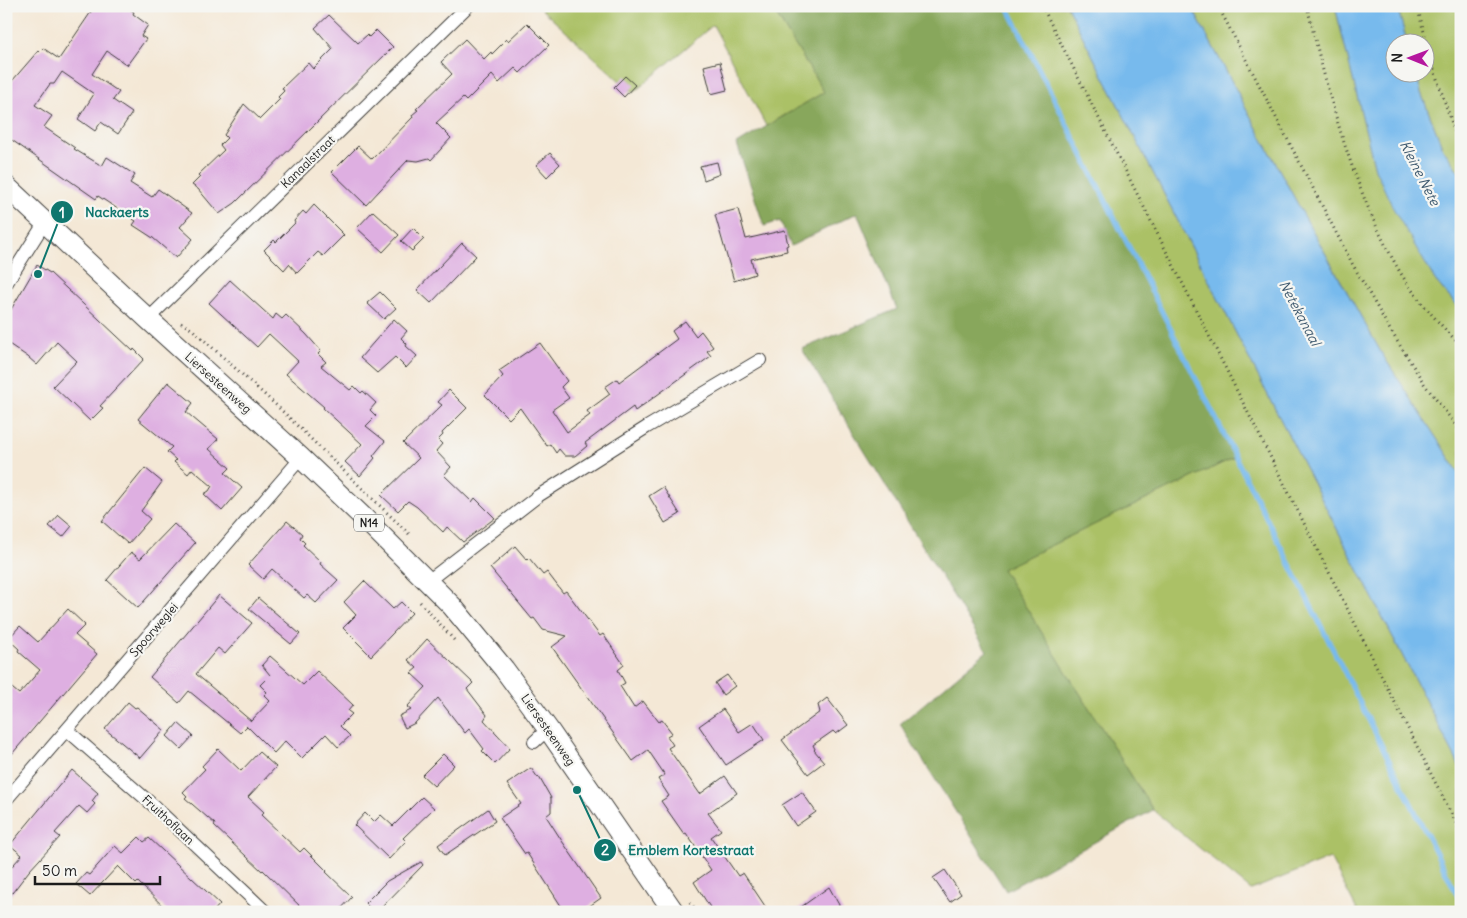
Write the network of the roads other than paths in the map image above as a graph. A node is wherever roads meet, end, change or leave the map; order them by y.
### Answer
1 (468, 6) edge
2 (6, 186) edge
3 (45, 222) junction
4 (6, 284) edge
5 (148, 319) junction
6 (760, 360) dead end
7 (301, 458) junction
8 (421, 588) junction
9 (67, 730) junction
10 (6, 800) edge
11 (266, 912) edge
12 (674, 912) edge

1 - 5 street, Kanaalstraat
2 - 3 main road, Liersesteenweg / N14
3 - 4 street
3 - 5 main road, Liersesteenweg / N14
5 - 7 main road, Liersesteenweg / N14
6 - 8 street
7 - 8 main road, Liersesteenweg / N14
7 - 9 street, Spoorweglei
8 - 12 main road, Liersesteenweg / N14
9 - 10 street, Spoorweglei
9 - 11 street, Fruithoflaan

